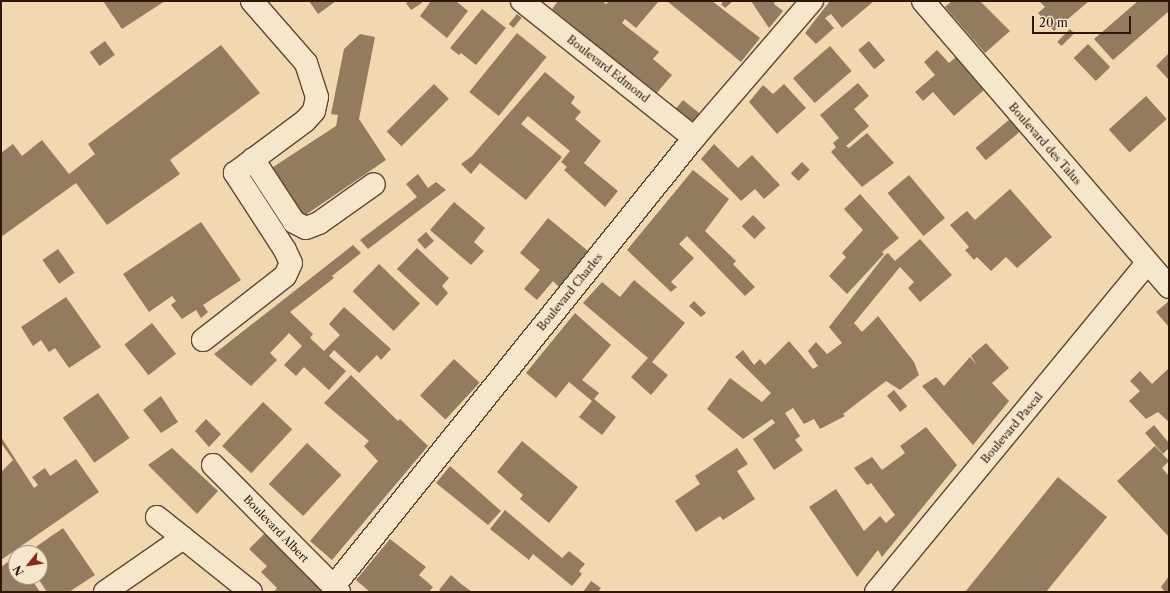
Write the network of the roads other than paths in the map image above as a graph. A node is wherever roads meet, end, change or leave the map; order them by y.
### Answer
1 (252, 1) edge
2 (522, 1) edge
3 (812, 1) edge
4 (923, 1) edge
5 (694, 138) junction
6 (253, 159) junction
7 (374, 184) dead end
8 (1147, 264) junction
9 (1169, 287) edge
10 (203, 340) dead end
11 (213, 465) dead end
12 (157, 517) dead end
13 (183, 538) junction
14 (336, 590) edge
15 (105, 592) edge
16 (251, 592) edge
17 (876, 592) edge

1 - 6 street
2 - 5 street, Boulevard Edmond
3 - 5 street, Boulevard Charles
4 - 8 street, Boulevard des Talus
5 - 14 street, Boulevard Charles
6 - 7 street
6 - 10 street
8 - 9 street, Boulevard des Talus
8 - 17 street, Boulevard Pascal
11 - 14 street, Boulevard Albert
12 - 13 street
13 - 15 street
13 - 16 street

